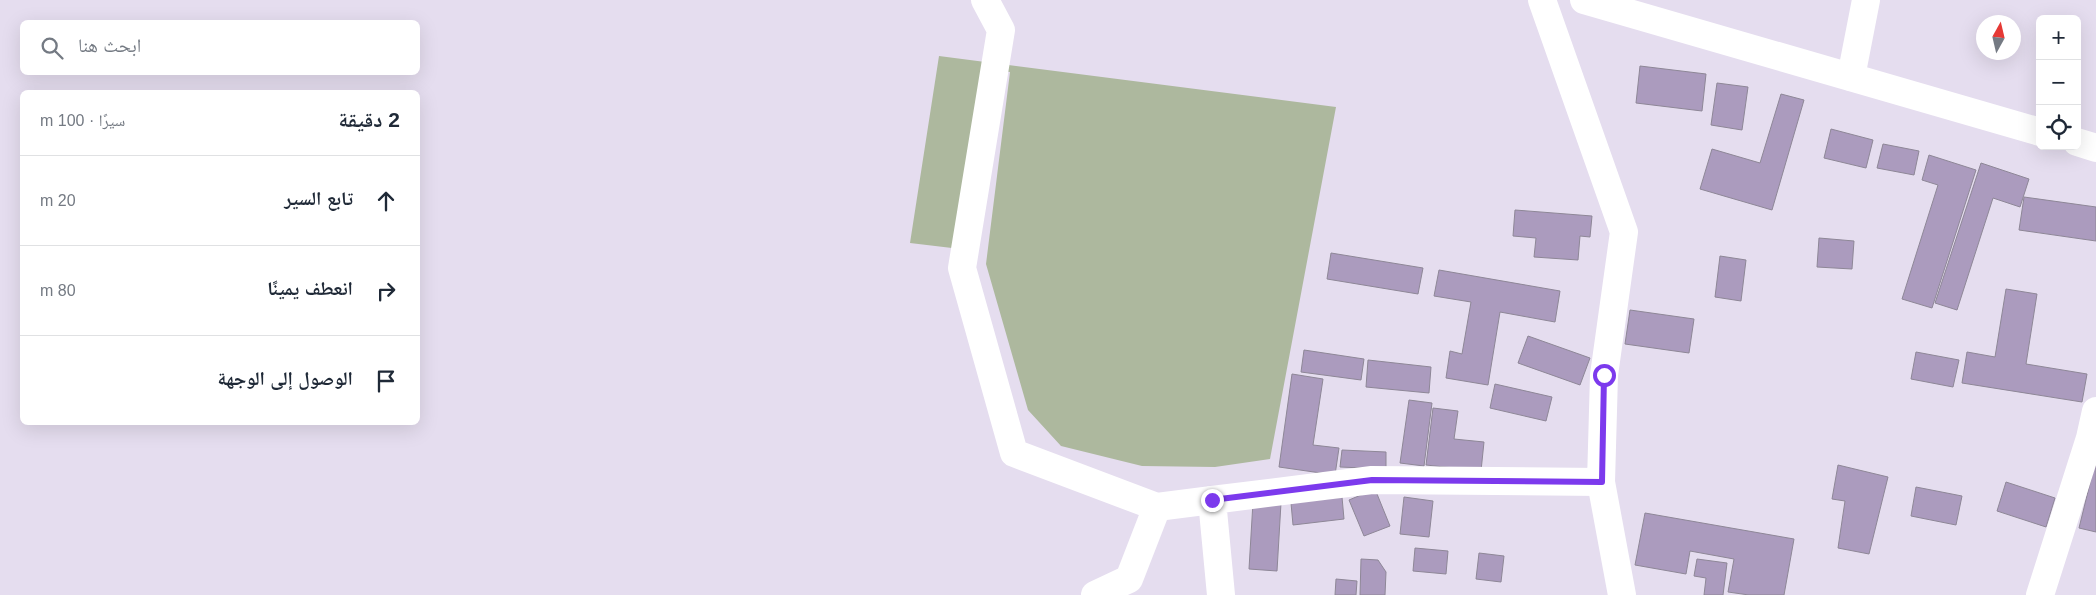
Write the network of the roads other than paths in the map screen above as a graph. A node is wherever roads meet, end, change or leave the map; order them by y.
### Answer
1 (986, 0) edge
2 (1542, 0) edge
3 (1584, 0) edge
4 (1866, 0) edge
5 (1851, 77) junction
6 (2036, 131) edge
7 (2081, 143) edge
8 (2096, 148) edge
9 (2096, 411) edge
10 (1602, 482) junction
11 (1212, 500) junction
12 (1157, 507) junction
13 (1095, 595) edge
14 (1221, 595) edge
15 (1622, 595) edge
16 (2040, 595) edge

1 - 12 street
2 - 10 street
3 - 5 street
4 - 5 street
5 - 6 street
7 - 8 street
9 - 16 street
10 - 11 street
10 - 15 street
11 - 12 street
11 - 14 street
12 - 13 street

